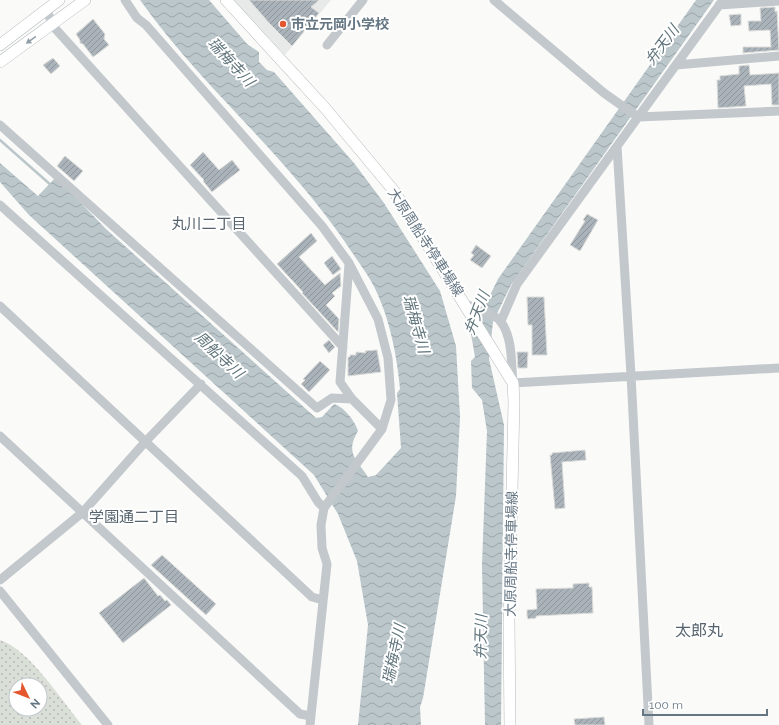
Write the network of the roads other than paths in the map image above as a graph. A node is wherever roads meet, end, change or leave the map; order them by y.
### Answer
1 (59, 0) edge
2 (85, 0) edge
3 (125, 0) edge
4 (226, 0) edge
5 (363, 0) edge
6 (494, 0) edge
7 (779, 1) edge
8 (721, 3) edge
9 (47, 9) junction
10 (52, 25) junction
11 (0, 45) edge
12 (327, 45) dead end
13 (779, 56) edge
14 (0, 62) edge
15 (676, 65) junction
16 (779, 112) edge
17 (638, 117) junction
18 (0, 125) edge
19 (617, 146) junction
20 (0, 206) edge
21 (349, 263) junction
22 (465, 304) junction
23 (0, 306) edge
24 (501, 320) junction
25 (343, 347) junction
26 (779, 368) edge
27 (632, 375) junction
28 (513, 383) junction
29 (201, 384) junction
30 (352, 399) junction
31 (382, 429) junction
32 (0, 436) edge
33 (146, 441) junction
34 (324, 508) junction
35 (83, 512) junction
36 (0, 580) edge
37 (0, 591) edge
38 (323, 600) junction
39 (311, 720) edge
40 (108, 725) edge
41 (510, 725) edge
42 (649, 725) edge

1 - 9 main road
2 - 10 main road
3 - 21 street
4 - 22 main road, 大原周船寺停車場線
5 - 12 street
6 - 17 street
7 - 8 street
8 - 15 street
9 - 10 street
9 - 11 main road
10 -> 14 main road
10 - 25 street
13 - 15 street
15 - 17 street
16 - 17 street
17 - 19 street
18 - 30 street
19 - 24 street
19 - 27 street
20 - 29 street
21 - 25 street
21 - 31 street
22 - 24 street
22 - 28 main road, 大原周船寺停車場線
23 - 33 street
24 - 28 street
25 - 30 street
26 - 27 street
27 - 28 street
27 - 42 street
28 - 41 main road, 大原周船寺停車場線
29 - 33 street
29 - 34 street
30 - 31 street
31 - 34 street
32 - 35 street
33 - 35 street
33 - 38 street
34 - 38 street
35 - 36 street
35 - 39 street
37 - 40 street
38 - 39 street

